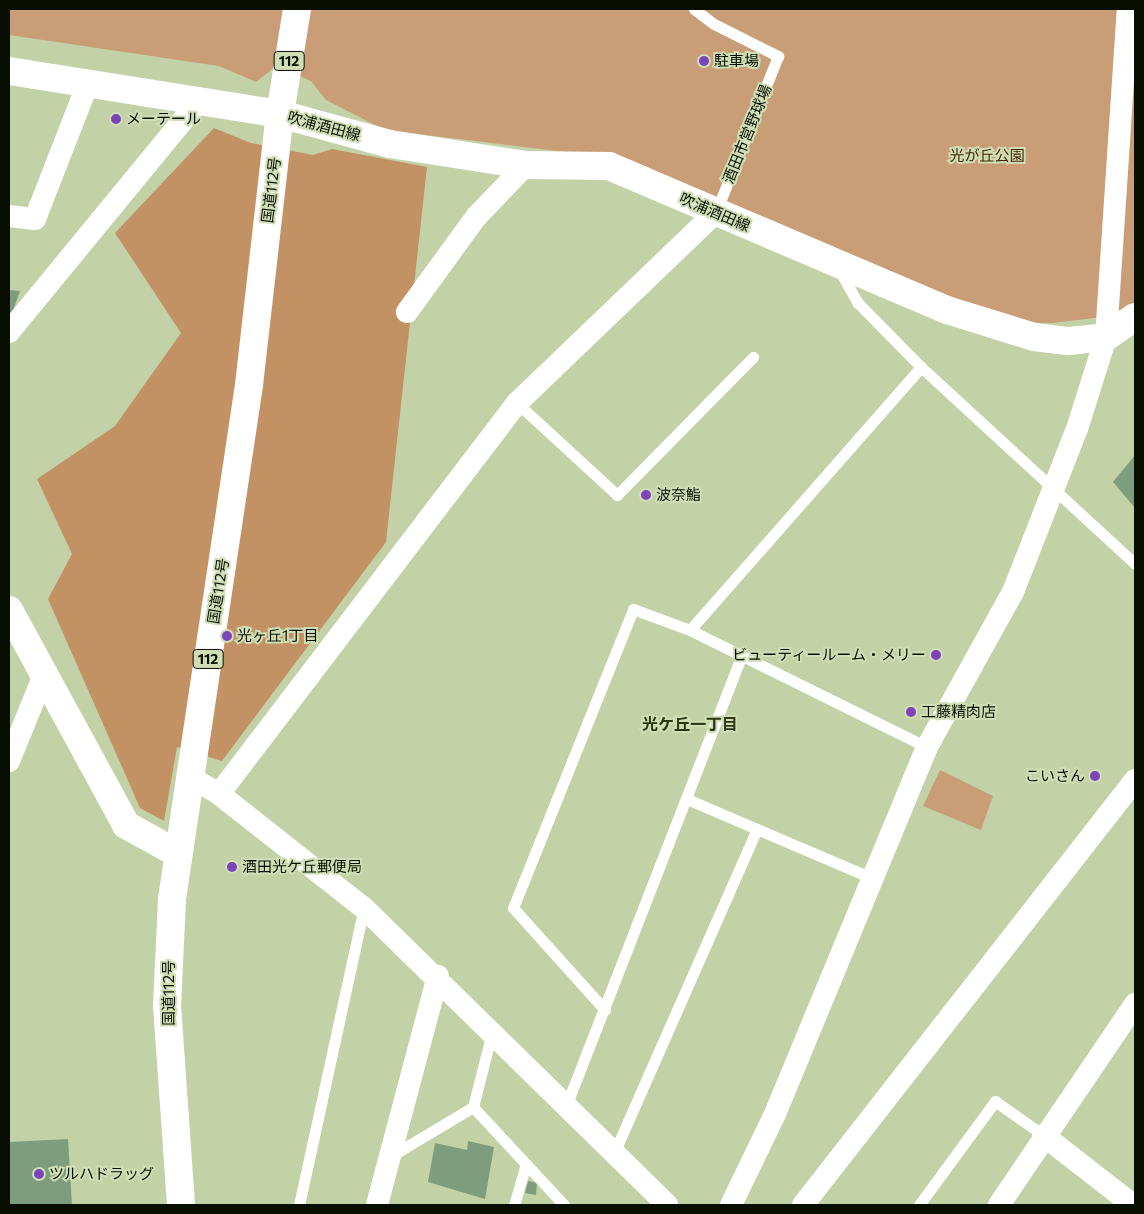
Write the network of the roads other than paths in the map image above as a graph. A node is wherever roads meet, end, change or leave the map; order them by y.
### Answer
1 (297, 9) edge
2 (694, 9) edge
3 (1128, 9) edge
4 (9, 71) edge
5 (88, 84) junction
6 (198, 101) junction
7 (280, 114) junction
8 (526, 165) junction
9 (716, 212) junction
10 (9, 216) edge
11 (836, 263) junction
12 (407, 312) dead end
13 (1135, 317) edge
14 (9, 332) edge
15 (1106, 337) junction
16 (754, 357) dead end
17 (921, 368) junction
18 (517, 403) junction
19 (1054, 487) junction
20 (1135, 564) edge
21 (9, 610) edge
22 (690, 630) junction
23 (741, 658) junction
24 (44, 675) junction
25 (927, 747) junction
26 (9, 762) edge
27 (190, 777) junction
28 (1135, 780) edge
29 (219, 794) junction
30 (686, 799) junction
31 (758, 829) junction
32 (177, 853) junction
33 (874, 879) junction
34 (364, 908) junction
35 (438, 976) junction
36 (1135, 1004) edge
37 (605, 1010) junction
38 (492, 1032) junction
39 (566, 1106) junction
40 (473, 1108) junction
41 (1043, 1135) junction
42 (614, 1153) junction
43 (388, 1158) junction
44 (526, 1164) junction
45 (181, 1205) edge
46 (300, 1205) edge
47 (376, 1205) edge
48 (514, 1205) edge
49 (564, 1205) edge
50 (667, 1205) edge
51 (731, 1205) edge
52 (803, 1205) edge
53 (919, 1205) edge
54 (999, 1205) edge
55 (1133, 1205) edge

1 - 7 main road, 国道112号 / 112
2 - 9 lane, 酒田市営野球場
3 - 15 street
4 - 5 main road, 吹浦酒田線
5 - 6 main road, 吹浦酒田線
5 - 10 street
6 - 7 main road, 吹浦酒田線
6 - 14 street
7 - 8 main road, 吹浦酒田線
7 - 27 main road, 国道112号 / 112
8 - 9 main road, 吹浦酒田線
8 - 12 street
9 - 11 main road, 吹浦酒田線
9 - 18 street
11 - 15 main road, 吹浦酒田線
11 - 17 lane
13 - 15 main road, 吹浦酒田線
15 - 19 street
16 - 18 lane
17 - 19 lane
17 - 22 lane
18 - 29 street
19 - 20 lane
19 - 25 street
21 - 24 main road
22 - 23 lane
22 - 37 lane
23 - 25 lane
23 - 30 lane
24 - 26 street
24 - 32 main road
25 - 33 street
27 - 29 street
27 - 32 main road, 国道112号 / 112
28 - 52 street
29 - 34 street
30 - 31 lane
30 - 37 lane
31 - 33 lane
31 - 42 lane
32 - 45 main road, 国道112号 / 112
33 - 51 street
34 - 35 street
34 - 46 lane
35 - 38 street
35 - 43 street
36 - 41 street
37 - 39 lane
38 - 39 street
38 - 40 lane
39 - 42 street
40 - 43 lane
40 - 44 lane
41 - 53 lane
41 - 54 street
41 - 55 street
42 - 50 street
43 - 47 street
44 - 48 lane
44 - 49 lane

